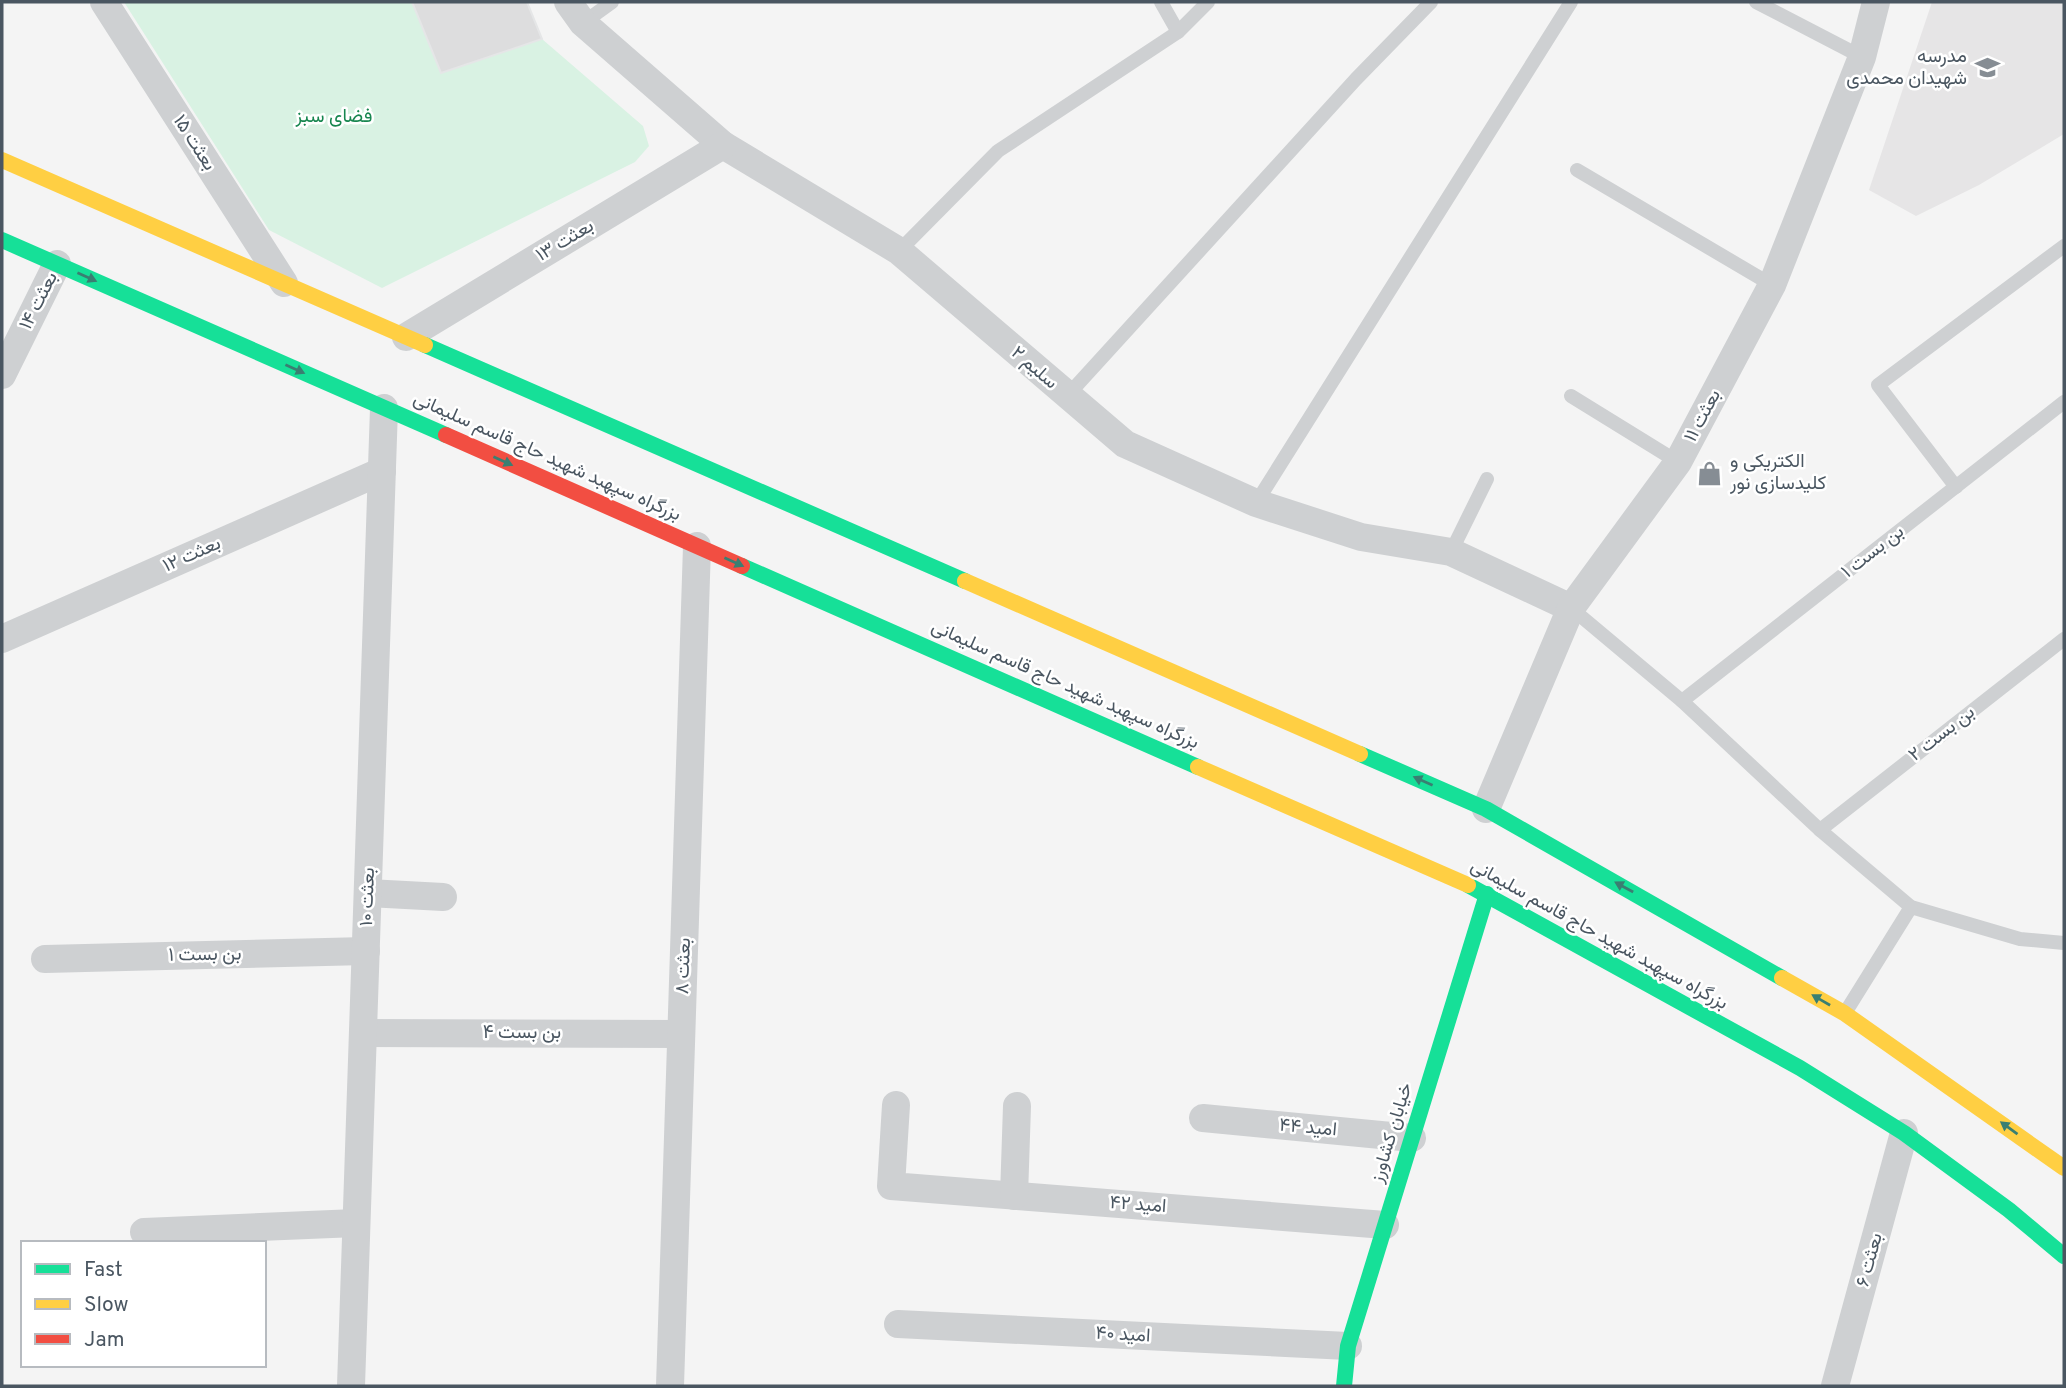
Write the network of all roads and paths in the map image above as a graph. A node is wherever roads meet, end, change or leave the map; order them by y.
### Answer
1 (104, 2) edge
2 (612, 2) edge
3 (1161, 2) edge
4 (1208, 2) edge
5 (1430, 2) edge
6 (1571, 2) edge
7 (1756, 2) edge
8 (1876, 2) edge
9 (575, 12) edge
10 (1178, 32) junction
11 (1862, 57) junction
12 (723, 145) junction
13 (2, 160) edge
14 (1577, 170) dead end
15 (2, 240) edge
16 (2064, 246) edge
17 (899, 251) junction
18 (57, 264) junction
19 (284, 283) junction
20 (1773, 285) junction
21 (406, 337) junction
22 (2, 375) edge
23 (1067, 396) junction
24 (1571, 396) dead end
25 (2064, 402) edge
26 (384, 408) junction
27 (1678, 462) junction
28 (382, 471) junction
29 (1487, 479) dead end
30 (1956, 487) junction
31 (1256, 503) junction
32 (697, 546) junction
33 (1451, 552) junction
34 (1571, 608) junction
35 (2, 639) edge
36 (2064, 639) edge
37 (1682, 701) junction
38 (1486, 809) junction
39 (1820, 830) junction
40 (368, 893) junction
41 (1487, 894) junction
42 (443, 898) dead end
43 (1910, 906) junction
44 (2064, 943) edge
45 (366, 951) junction
46 (45, 959) dead end
47 (1844, 1013) junction
48 (363, 1033) junction
49 (681, 1034) junction
50 (896, 1105) dead end
51 (1017, 1106) dead end
52 (1203, 1118) dead end
53 (1904, 1133) junction
54 (1412, 1138) junction
55 (2064, 1168) edge
56 (1014, 1196) junction
57 (356, 1223) junction
58 (1385, 1225) junction
59 (144, 1232) dead end
60 (2064, 1256) edge
61 (898, 1324) dead end
62 (1348, 1346) junction
63 (351, 1386) edge
64 (670, 1386) edge
65 (1344, 1386) edge
66 (1835, 1386) edge

1 - 19 street, بعثت ۱۵
2 - 9 lane
3 - 10 lane
4 - 10 lane
5 - 23 lane
6 - 31 lane
7 - 11 lane
8 - 11 street, بعثت ۱۱
9 - 12 street, سلیم ۲
10 - 17 lane
11 - 20 street, بعثت ۱۱
12 - 17 street, سلیم ۲
12 - 21 street, بعثت ۱۳
13 - 19 main road
14 - 20 lane
15 - 18 main road, بزرگراه سپهبد شهید حاج قاسم سلیمانی
16 - 30 lane
17 - 23 street, سلیم ۲
18 - 22 street, بعثت ۱۴
18 -> 26 main road, بزرگراه سپهبد شهید حاج قاسم سلیمانی
19 - 21 main road
20 - 27 street, بعثت ۱۱
38 -> 21 main road
23 - 31 street, سلیم ۲
24 - 27 lane
25 - 30 lane, بن بست ۱
26 - 28 street, بعثت ۱۰
26 -> 32 main road, بزرگراه سپهبد شهید حاج قاسم سلیمانی
27 - 34 street, بعثت ۱۱
28 - 35 street, بعثت ۱۲
28 - 40 street, بعثت ۱۰
29 - 33 lane
30 - 37 lane, بن بست ۱
31 - 33 street, سلیم ۲
32 -> 41 main road, بزرگراه سپهبد شهید حاج قاسم سلیمانی
32 - 49 street, بعثت ۸
33 - 34 street, سلیم ۲
34 - 37 lane
34 - 38 street, بعثت ۱۱
36 - 39 lane, بن بست ۲
37 - 39 lane
47 -> 38 main road
39 - 43 lane
40 - 42 street
40 - 45 street, بعثت ۱۰
41 - 53 main road, بزرگراه سپهبد شهید حاج قاسم سلیمانی
41 - 54 main road, خیابان کشاورز
43 - 44 lane
43 - 47 lane
45 - 46 street, بن بست ۱
45 - 48 street, بعثت ۱۰
55 -> 47 main road
48 - 49 street, بن بست ۴
48 - 57 street, بعثت ۱۰
49 - 64 street, بعثت ۸
50 - 56 street, امید ۴۲
51 - 56 street
52 - 54 street, امید ۴۴
53 - 60 main road, بزرگراه سپهبد شهید حاج قاسم سلیمانی
53 - 66 street, بعثت ۶
54 - 58 main road, خیابان کشاورز
56 - 58 street, امید ۴۲
57 - 59 street
57 - 63 street, بعثت ۱۰
58 - 62 main road, خیابان کشاورز
61 - 62 street, امید ۴۰
62 - 65 main road, خیابان کشاورز

